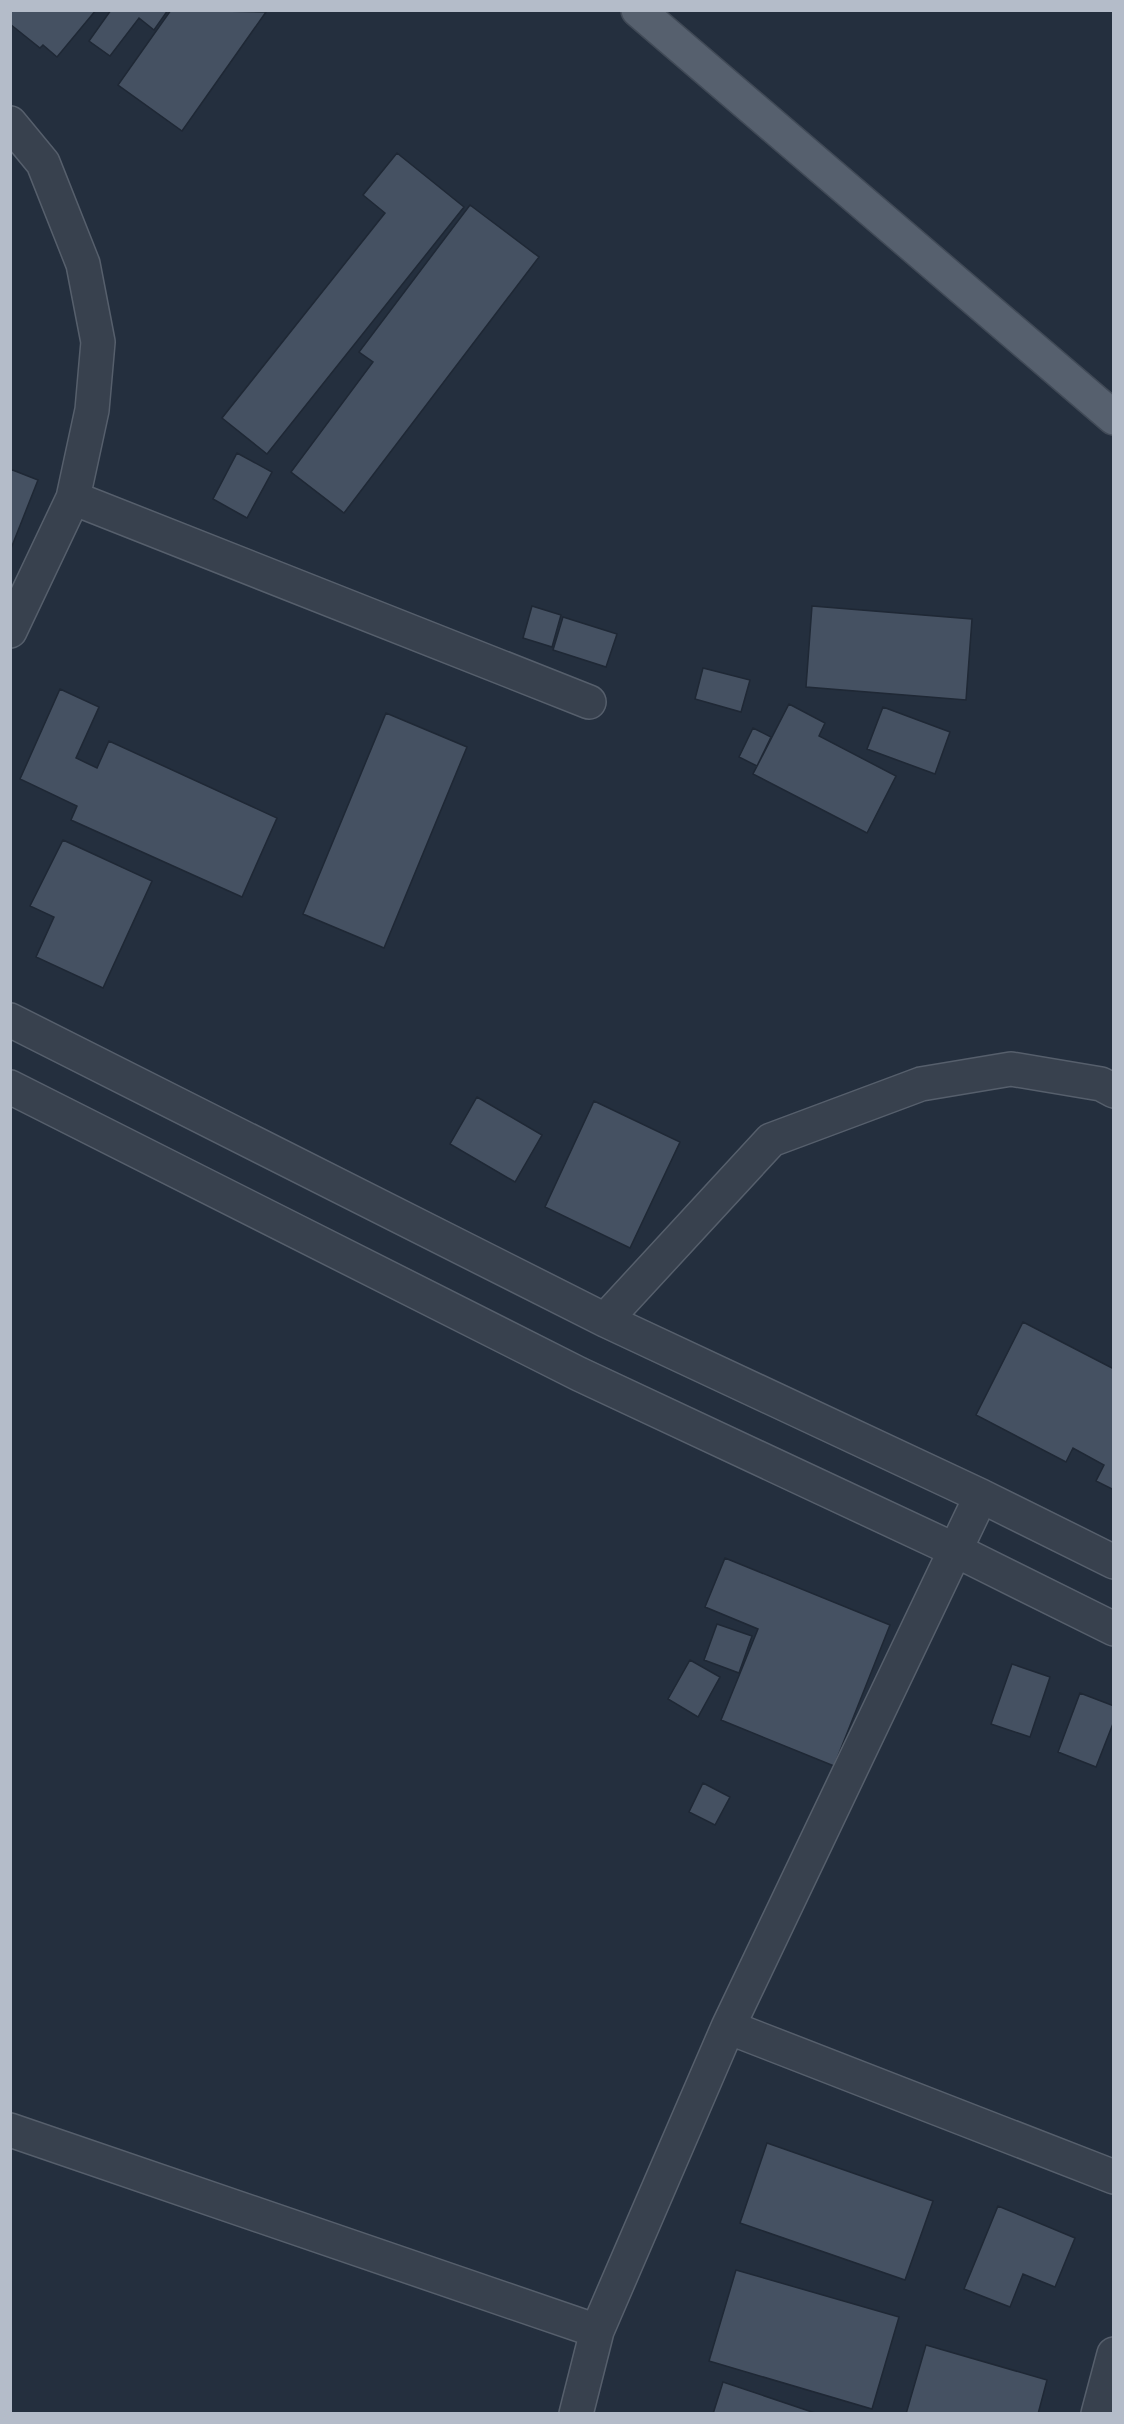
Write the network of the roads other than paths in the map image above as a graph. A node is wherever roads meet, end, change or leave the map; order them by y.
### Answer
1 (638, 10) edge
2 (10, 123) edge
3 (1113, 418) edge
4 (73, 498) junction
5 (10, 631) edge
6 (590, 702) dead end
7 (10, 1020) edge
8 (10, 1087) edge
9 (1113, 1091) edge
10 (605, 1320) junction
11 (981, 1496) junction
12 (955, 1550) junction
13 (1113, 1562) edge
14 (1113, 1629) edge
15 (728, 2027) junction
16 (10, 2130) edge
17 (1113, 2177) edge
18 (597, 2331) junction
19 (1113, 2354) edge
20 (576, 2414) edge
21 (1098, 2414) edge

1 - 3 main road
2 - 4 street
4 - 5 street
4 - 6 street
7 - 10 street
8 - 12 street
9 - 10 street
10 - 11 street
11 - 12 street
11 - 13 street
12 - 14 street
12 - 15 street
15 - 17 street
15 - 18 street
16 - 18 street
18 - 20 street
19 - 21 street

